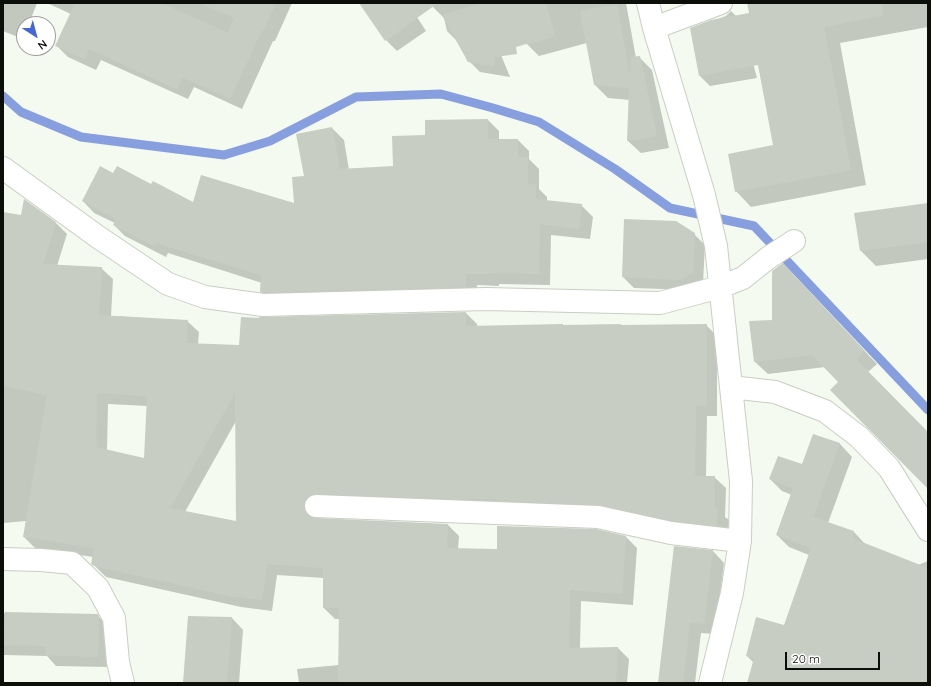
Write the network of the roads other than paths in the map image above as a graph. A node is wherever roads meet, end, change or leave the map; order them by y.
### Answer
1 (648, 3) edge
2 (721, 3) edge
3 (654, 28) junction
4 (3, 168) edge
5 (794, 241) dead end
6 (720, 288) junction
7 (731, 387) junction
8 (316, 506) dead end
9 (928, 530) edge
10 (740, 541) junction
11 (3, 559) edge
12 (123, 683) edge
13 (710, 683) edge

1 - 3 street
2 - 3 street
3 - 6 street
4 - 6 street
5 - 6 street
6 - 7 street
7 - 9 street
7 - 10 street
8 - 10 street
10 - 13 street
11 - 12 street

